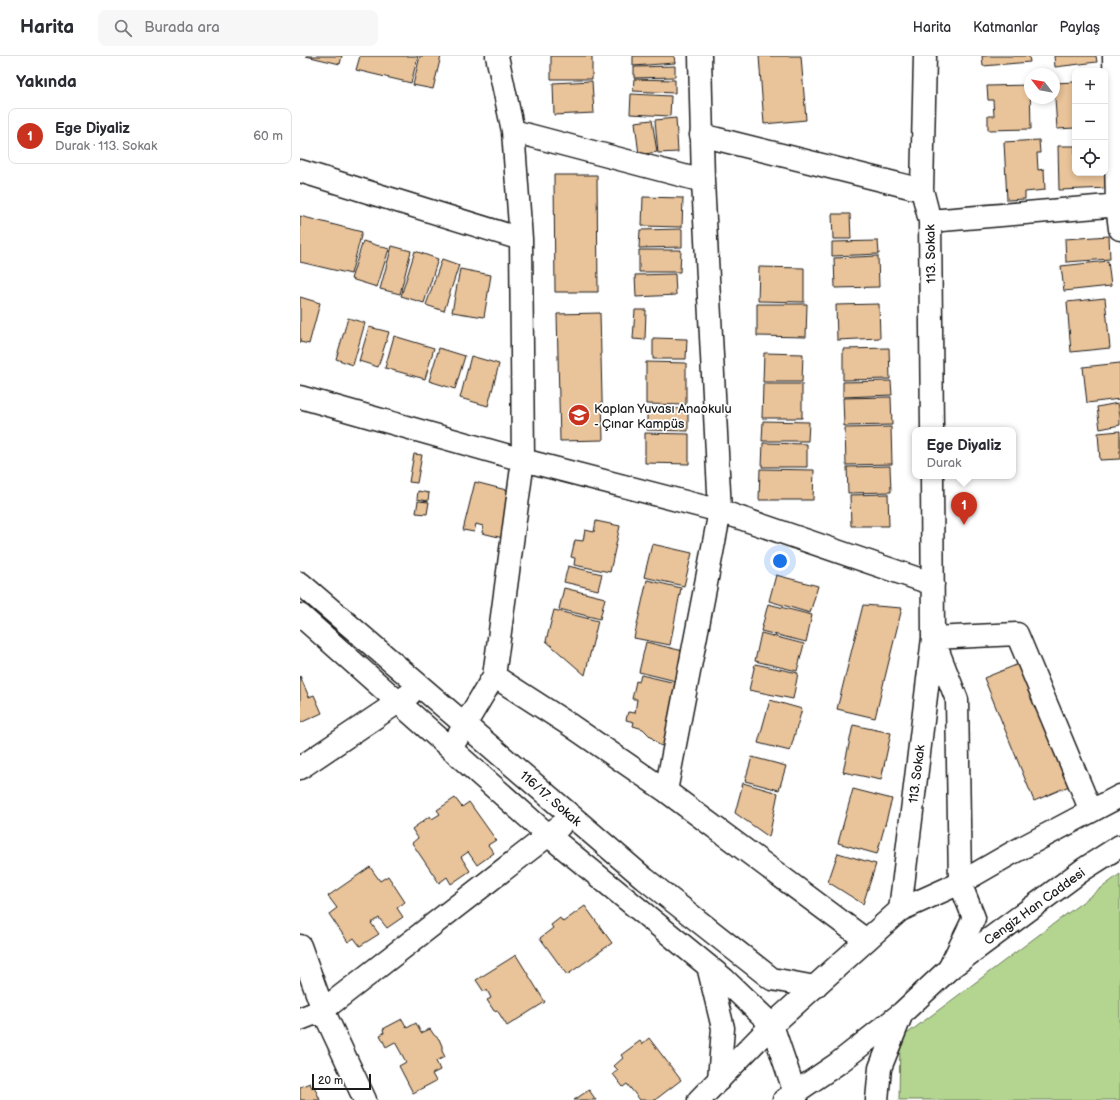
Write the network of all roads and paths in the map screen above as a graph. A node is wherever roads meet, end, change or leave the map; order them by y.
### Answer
1 (497, 56) edge
2 (700, 56) edge
3 (925, 56) edge
4 (1114, 56) edge
5 (1118, 88) edge
6 (513, 131) junction
7 (702, 135) junction
8 (300, 171) edge
9 (702, 181) junction
10 (922, 190) junction
11 (1119, 205) edge
12 (930, 222) junction
13 (1120, 229) edge
14 (521, 239) junction
15 (300, 397) edge
16 (932, 427) edge
17 (523, 460) junction
18 (932, 479) edge
19 (720, 511) junction
20 (300, 583) edge
21 (933, 584) junction
22 (300, 615) edge
23 (933, 638) junction
24 (494, 676) junction
25 (421, 687) junction
26 (398, 702) junction
27 (466, 725) junction
28 (451, 748) junction
29 (300, 768) edge
30 (666, 791) junction
31 (1120, 796) edge
32 (1091, 811) junction
33 (573, 817) junction
34 (548, 835) junction
35 (1120, 846) edge
36 (960, 883) junction
37 (900, 910) junction
38 (866, 940) junction
39 (300, 946) edge
40 (708, 966) junction
41 (949, 969) junction
42 (815, 987) junction
43 (323, 1010) junction
44 (902, 1013) junction
45 (300, 1019) edge
46 (772, 1025) junction
47 (719, 1080) junction
48 (792, 1098) edge
49 (365, 1100) edge
50 (700, 1100) edge
51 (878, 1100) edge

1 - 6 street
2 - 7 street
3 - 10 street, 113. Sokak
4 - 5 street
5 - 11 street
6 - 9 street
6 - 14 street
7 - 9 street
7 - 10 street
8 - 14 street
9 - 19 street
10 - 12 street, 113. Sokak
11 - 12 street
11 - 13 street
12 - 16 street, 113. Sokak
14 - 17 street
15 - 17 street
17 - 19 street
17 - 24 street
18 - 21 street, 113. Sokak
19 - 21 street
19 - 30 street
20 - 25 street, 116/17. Sokak
21 - 23 street, 113. Sokak
22 - 26 street
23 - 32 street
23 - 36 street, 113. Sokak
23 - 37 street, 113. Sokak
24 - 27 street
24 - 30 street
25 - 26 street
25 - 27 street, 116/17. Sokak
26 - 28 street
26 - 29 street
27 - 28 street
27 - 33 street, 116/17. Sokak
28 - 34 street
30 - 38 street
31 - 32 street
32 - 36 street
33 - 34 street
33 - 42 street, 116/17. Sokak
34 - 40 street
34 - 43 street
35 - 41 street, Cengiz Han Caddesi
36 - 37 street
36 - 41 street
37 - 38 street
38 - 42 street
39 - 43 street
40 - 46 street
40 - 47 street
41 - 44 street
42 - 46 street
43 - 45 street
43 - 49 street
44 - 48 street
44 - 51 street
46 - 47 street
46 - 48 street
47 - 50 street

